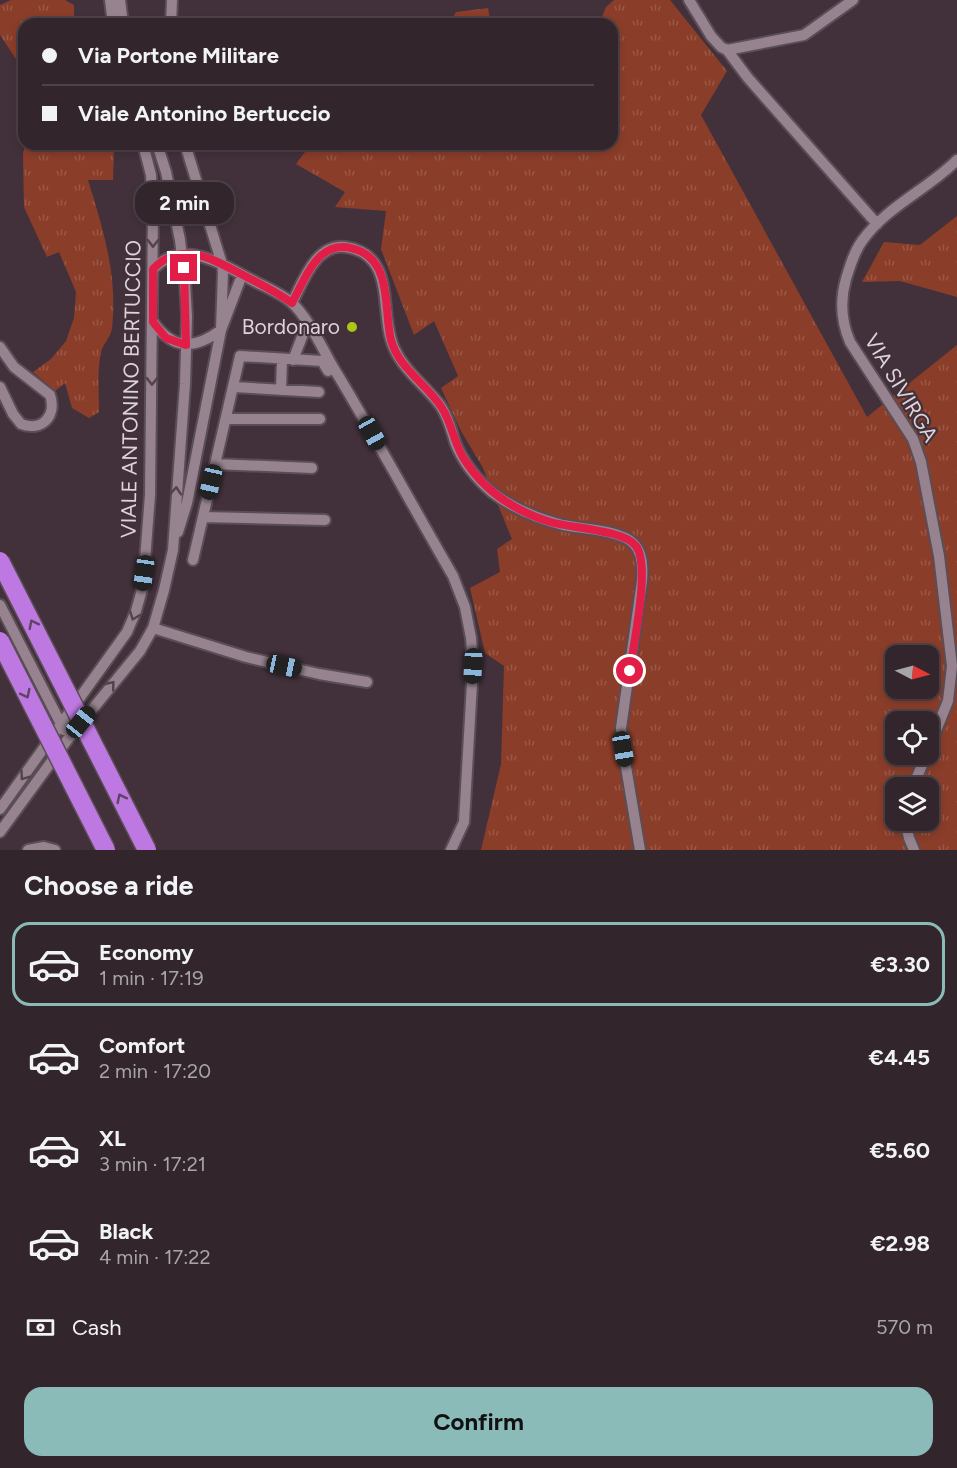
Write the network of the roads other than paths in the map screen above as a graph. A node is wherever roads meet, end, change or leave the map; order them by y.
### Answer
1 (110, 0) edge
2 (120, 0) edge
3 (172, 0) edge
4 (688, 0) edge
5 (853, 0) edge
6 (112, 18) edge
7 (122, 18) edge
8 (171, 18) edge
9 (727, 50) junction
10 (145, 150) edge
11 (159, 150) edge
12 (187, 150) edge
13 (957, 160) edge
14 (877, 224) junction
15 (182, 254) junction
16 (222, 264) junction
17 (153, 269) junction
18 (242, 275) junction
19 (292, 303) junction
20 (153, 322) junction
21 (307, 324) junction
22 (221, 330) junction
23 (186, 345) junction
24 (0, 347) edge
25 (287, 359) junction
26 (0, 387) edge
27 (233, 387) junction
28 (281, 390) junction
29 (319, 392) dead end
30 (351, 395) junction
31 (226, 419) junction
32 (320, 420) dead end
33 (215, 464) junction
34 (312, 468) dead end
35 (203, 517) junction
36 (325, 520) dead end
37 (172, 550) junction
38 (193, 560) dead end
39 (0, 561) edge
40 (0, 605) edge
41 (153, 628) junction
42 (0, 641) edge
43 (367, 682) dead end
44 (939, 723) edge
45 (61, 725) junction
46 (68, 739) junction
47 (0, 809) edge
48 (907, 831) edge
49 (0, 832) edge
50 (28, 850) edge
51 (55, 850) edge
52 (106, 850) edge
53 (147, 850) edge
54 (451, 850) edge
55 (640, 850) edge
56 (914, 850) edge

1 - 6 street
2 - 7 street
3 - 8 street
4 - 9 street
5 - 9 street
9 - 14 street
10 -> 17 street, VIALE ANTONINO BERTUCCIO
11 - 15 street
12 - 16 street
13 - 14 street, VIA SIVIRGA
14 - 44 street, VIA SIVIRGA
15 - 16 street
15 - 17 street
15 - 23 street
16 - 18 street
16 - 22 street
17 - 20 street, VIALE ANTONINO BERTUCCIO
18 - 19 street
18 - 22 street
19 - 21 street
19 - 55 street
20 - 23 street
20 -> 45 street, VIALE ANTONINO BERTUCCIO
21 - 25 street
21 - 30 street
22 - 23 street
22 - 37 street
37 -> 23 street
24 - 26 street
25 - 27 street
25 - 28 street
25 - 30 street
27 - 28 street
27 - 31 street
28 - 29 street
30 - 54 street
31 - 32 street
31 - 33 street
33 - 34 street
33 - 35 street
35 - 36 street
35 - 38 street
37 - 41 street
53 -> 39 highway, bridge
40 - 45 street
41 - 43 street
46 -> 41 street
42 -> 52 highway, bridge
45 - 46 street
45 -> 47 street, VIALE ANTONINO BERTUCCIO
46 - 49 street
48 - 56 street
50 - 51 street

